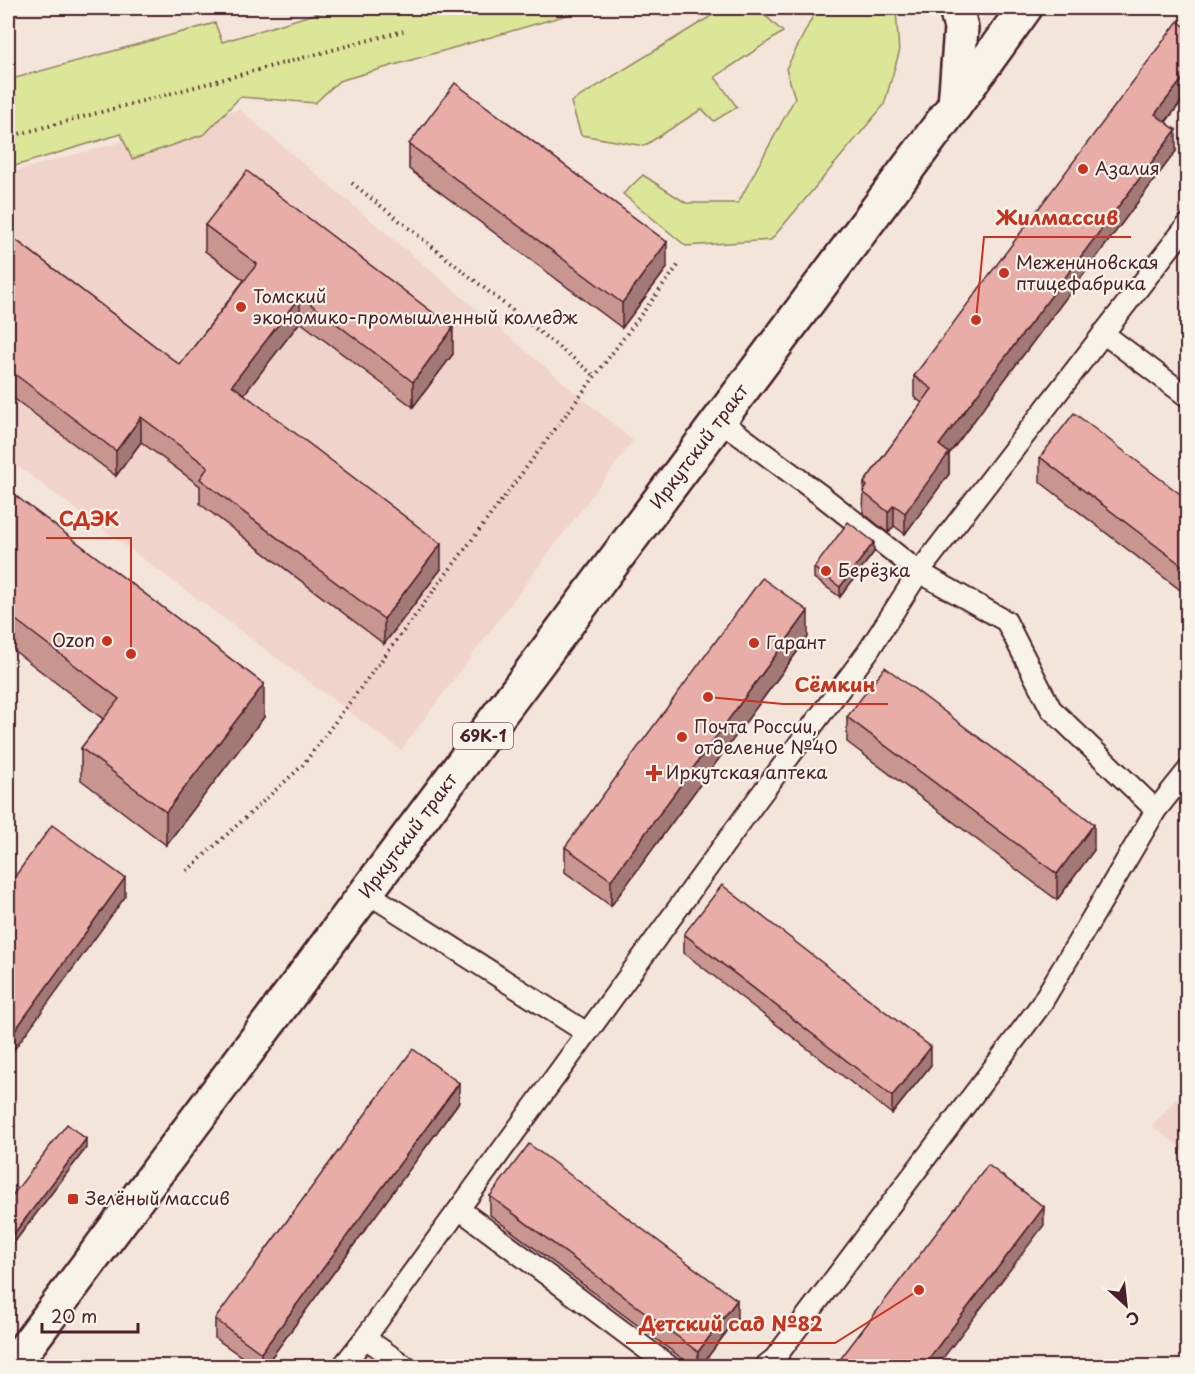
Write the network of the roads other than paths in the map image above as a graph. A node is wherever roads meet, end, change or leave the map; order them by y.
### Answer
1 (956, 8) edge
2 (1025, 8) edge
3 (955, 105) junction
4 (1188, 224) edge
5 (1103, 333) junction
6 (1188, 397) edge
7 (719, 420) junction
8 (919, 572) junction
9 (1188, 770) edge
10 (1156, 810) junction
11 (366, 892) junction
12 (587, 1033) junction
13 (459, 1209) junction
14 (366, 1338) junction
15 (12, 1366) edge
16 (343, 1366) edge
17 (405, 1366) edge
18 (669, 1366) edge
19 (765, 1366) edge

1 - 3 main road
2 - 3 main road, Иркутский тракт
3 - 7 main road, Иркутский тракт / 69К-1
4 - 5 lane
5 - 6 lane
5 - 8 lane
7 - 8 lane
7 - 11 main road, Иркутский тракт / 69К-1
8 - 10 lane
8 - 12 lane
9 - 10 lane
10 - 19 lane
11 - 12 lane
11 - 15 main road, Иркутский тракт / 69К-1
12 - 13 lane
13 - 14 lane
13 - 18 lane
14 - 16 lane
14 - 17 lane

